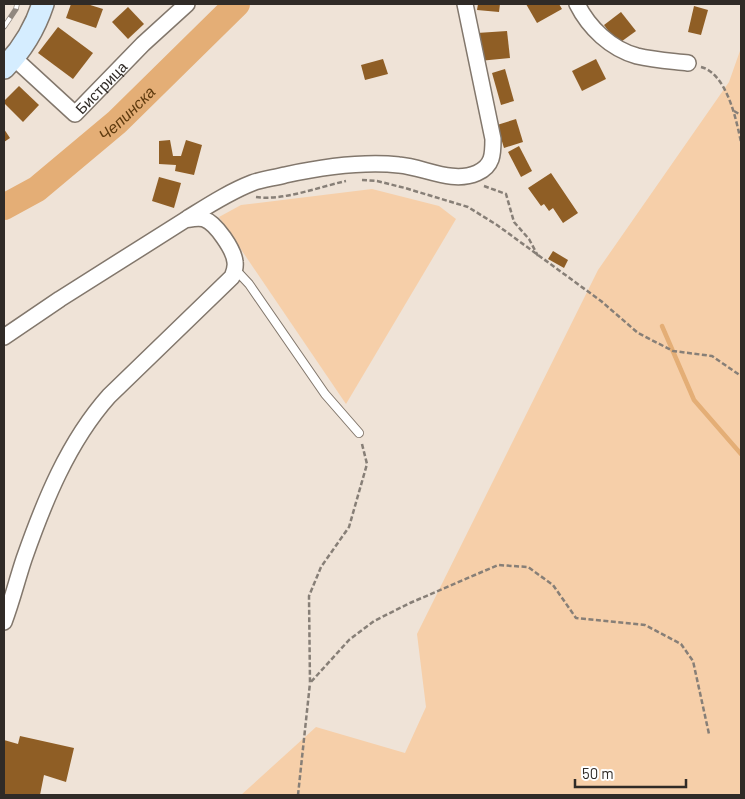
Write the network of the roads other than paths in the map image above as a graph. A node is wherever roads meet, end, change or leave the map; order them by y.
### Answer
1 (43, 4) edge
2 (186, 4) edge
3 (465, 4) edge
4 (577, 4) edge
5 (9, 63) edge
6 (688, 63) road end
7 (185, 220) junction
8 (235, 269) junction
9 (4, 337) edge
10 (359, 433) road end
11 (4, 622) edge

1 - 5 street
2 - 5 street, Бистрица
3 - 7 street
4 - 6 street
7 - 8 street
7 - 9 street
8 - 10 lane
8 - 11 street

